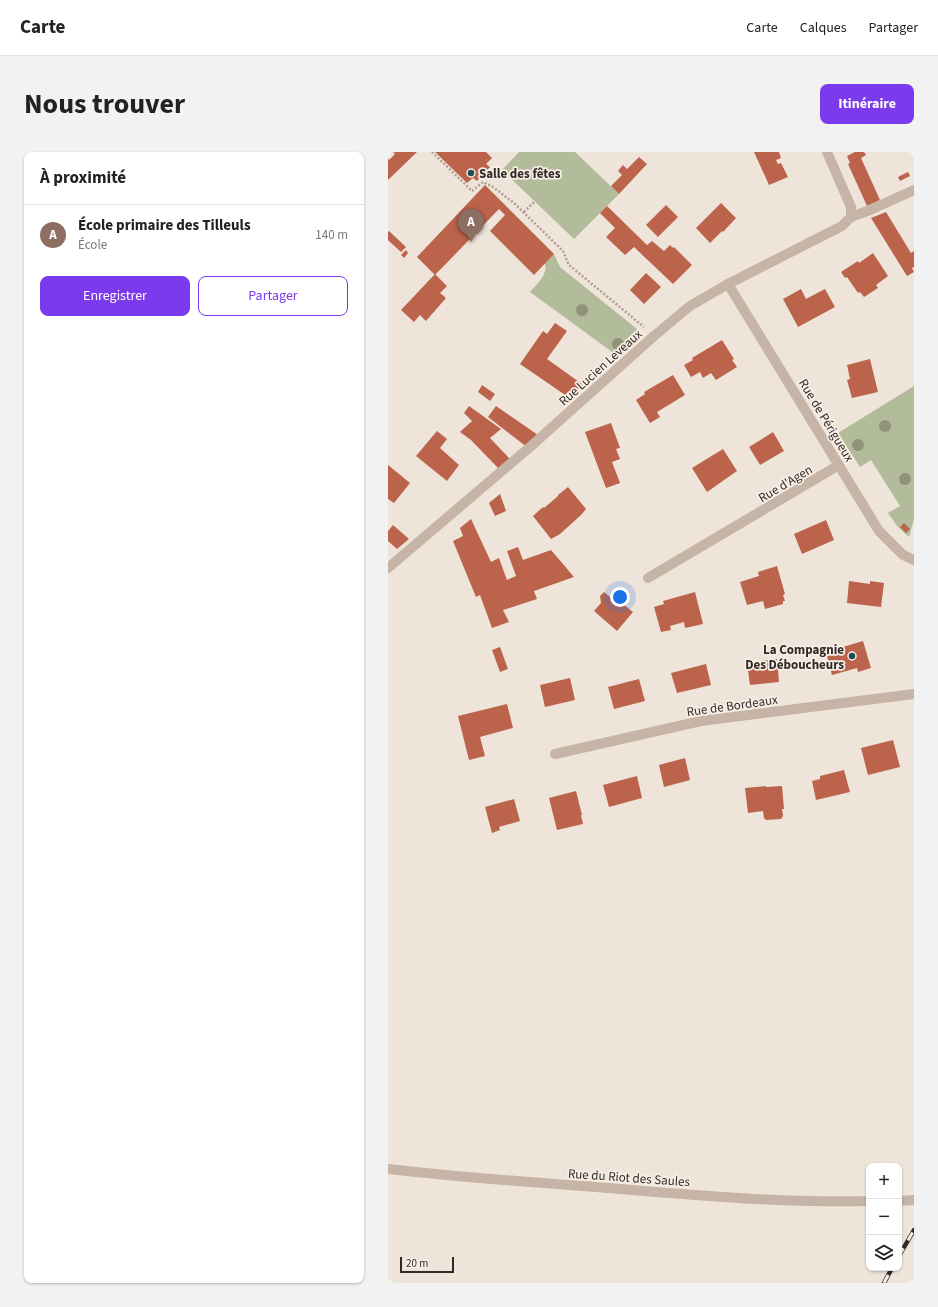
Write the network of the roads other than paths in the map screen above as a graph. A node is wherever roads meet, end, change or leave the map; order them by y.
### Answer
1 (827, 152) edge
2 (914, 190) edge
3 (851, 217) junction
4 (728, 284) junction
5 (839, 465) junction
6 (914, 560) edge
7 (388, 568) edge
8 (648, 578) dead end
9 (914, 694) edge
10 (555, 754) dead end
11 (388, 1169) edge
12 (914, 1200) edge
13 (866, 1201) edge
14 (902, 1201) edge

1 - 3 street
2 - 3 street, Rue Lucien Leveaux
3 - 4 street, Rue Lucien Leveaux
4 - 5 street, Rue de Périgueux
4 - 7 street, Rue Lucien Leveaux
5 - 6 street, Rue de Périgueux
5 - 8 street, Rue d'Agen
9 - 10 street, Rue de Bordeaux
11 - 13 street, Rue du Riot des Saules
12 - 14 street

